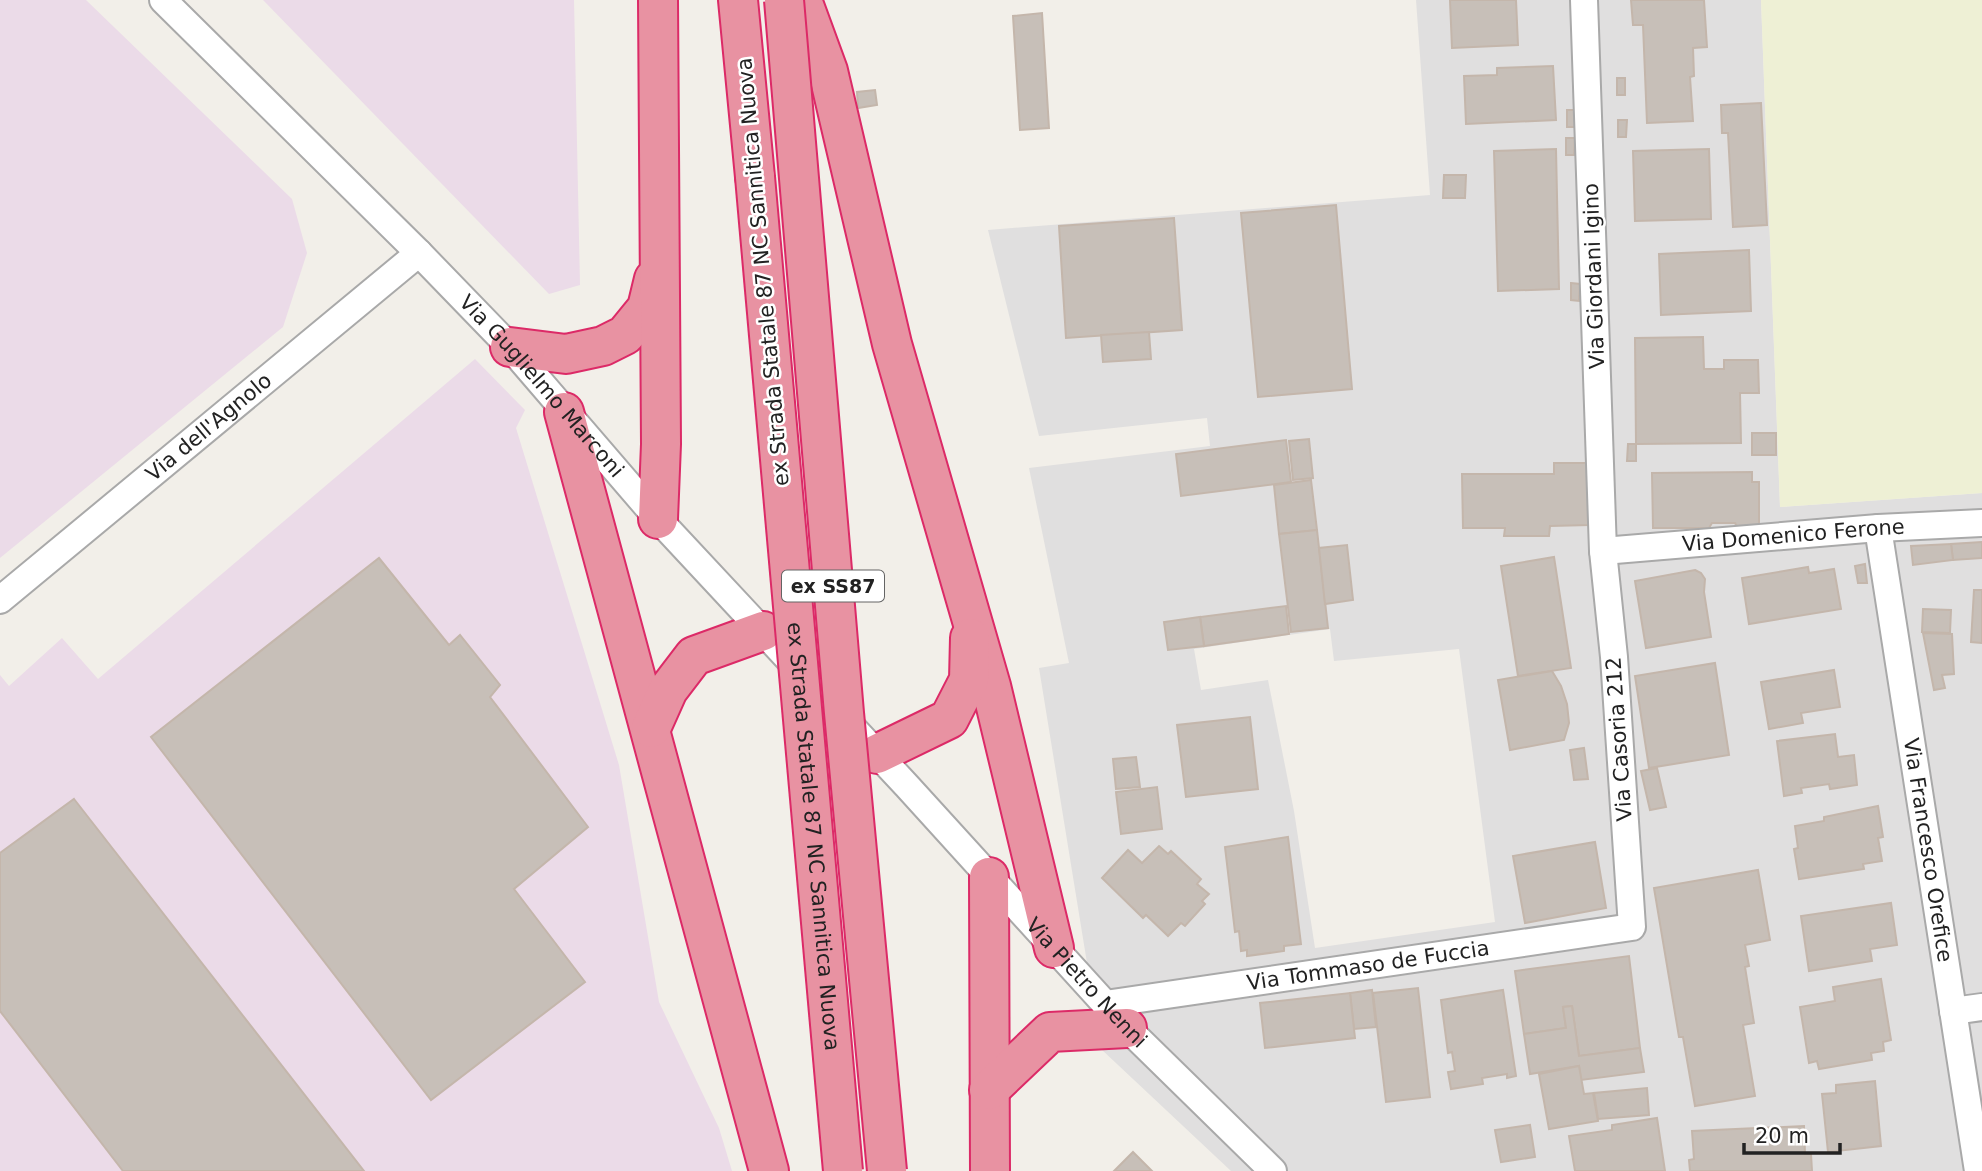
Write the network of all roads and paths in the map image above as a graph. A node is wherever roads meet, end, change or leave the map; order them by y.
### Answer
1 (163, 0) edge
2 (658, 0) edge
3 (738, 0) edge
4 (784, 0) edge
5 (802, 0) edge
6 (1584, 0) edge
7 (419, 253) junction
8 (660, 257) junction
9 (510, 347) junction
10 (564, 412) junction
11 (658, 519) junction
12 (1982, 523) edge
13 (1878, 528) junction
14 (1603, 551) junction
15 (0, 600) edge
16 (971, 618) junction
17 (763, 631) junction
18 (651, 728) junction
19 (877, 754) junction
20 (907, 786) joint
21 (989, 877) junction
22 (1632, 927) joint
23 (1054, 948) junction
24 (1982, 1007) edge
25 (1953, 1011) junction
26 (1116, 1016) junction
27 (989, 1090) junction
28 (769, 1171) edge
29 (843, 1171) edge
30 (887, 1171) edge
31 (989, 1171) edge
32 (1273, 1171) edge
33 (1978, 1171) edge

1 - 7 street, Via Guglielmo Marconi
2 - 8 highway
3 - 29 highway, ex Strada Statale 87 NC Sannitica Nuova / ex SS87, bridge
4 - 30 highway, ex Strada Statale 87 NC Sannitica Nuova / ex SS87, bridge
5 - 16 highway
6 - 14 street, Via Giordani Igino
7 - 9 street, Via Guglielmo Marconi
7 - 15 street, Via dell'Agnolo
8 - 9 highway
8 - 11 highway
9 - 10 street, Via Guglielmo Marconi
10 - 11 street, Via Guglielmo Marconi
10 - 18 highway
11 - 17 street, Via Guglielmo Marconi
12 - 13 street, Via Domenico Ferone
13 - 14 street, Via Domenico Ferone
13 - 25 street, Via Francesco Orefice
14 - 22 street, Via Casoria 212
16 - 19 highway
16 - 23 highway
17 - 18 highway
17 - 19 street, Via Guglielmo Marconi
18 - 28 highway
19 - 20 street, Via Guglielmo Marconi
20 - 21 street, Via Pietro Nenni
21 - 23 street, Via Pietro Nenni
21 - 27 highway
22 - 26 street, Via Tommaso de Fuccia
23 - 26 street, Via Pietro Nenni
24 - 25 street
25 - 33 street, Via Francesco Orefice
26 - 27 highway
26 - 32 street, Via Pietro Nenni
27 - 31 highway

